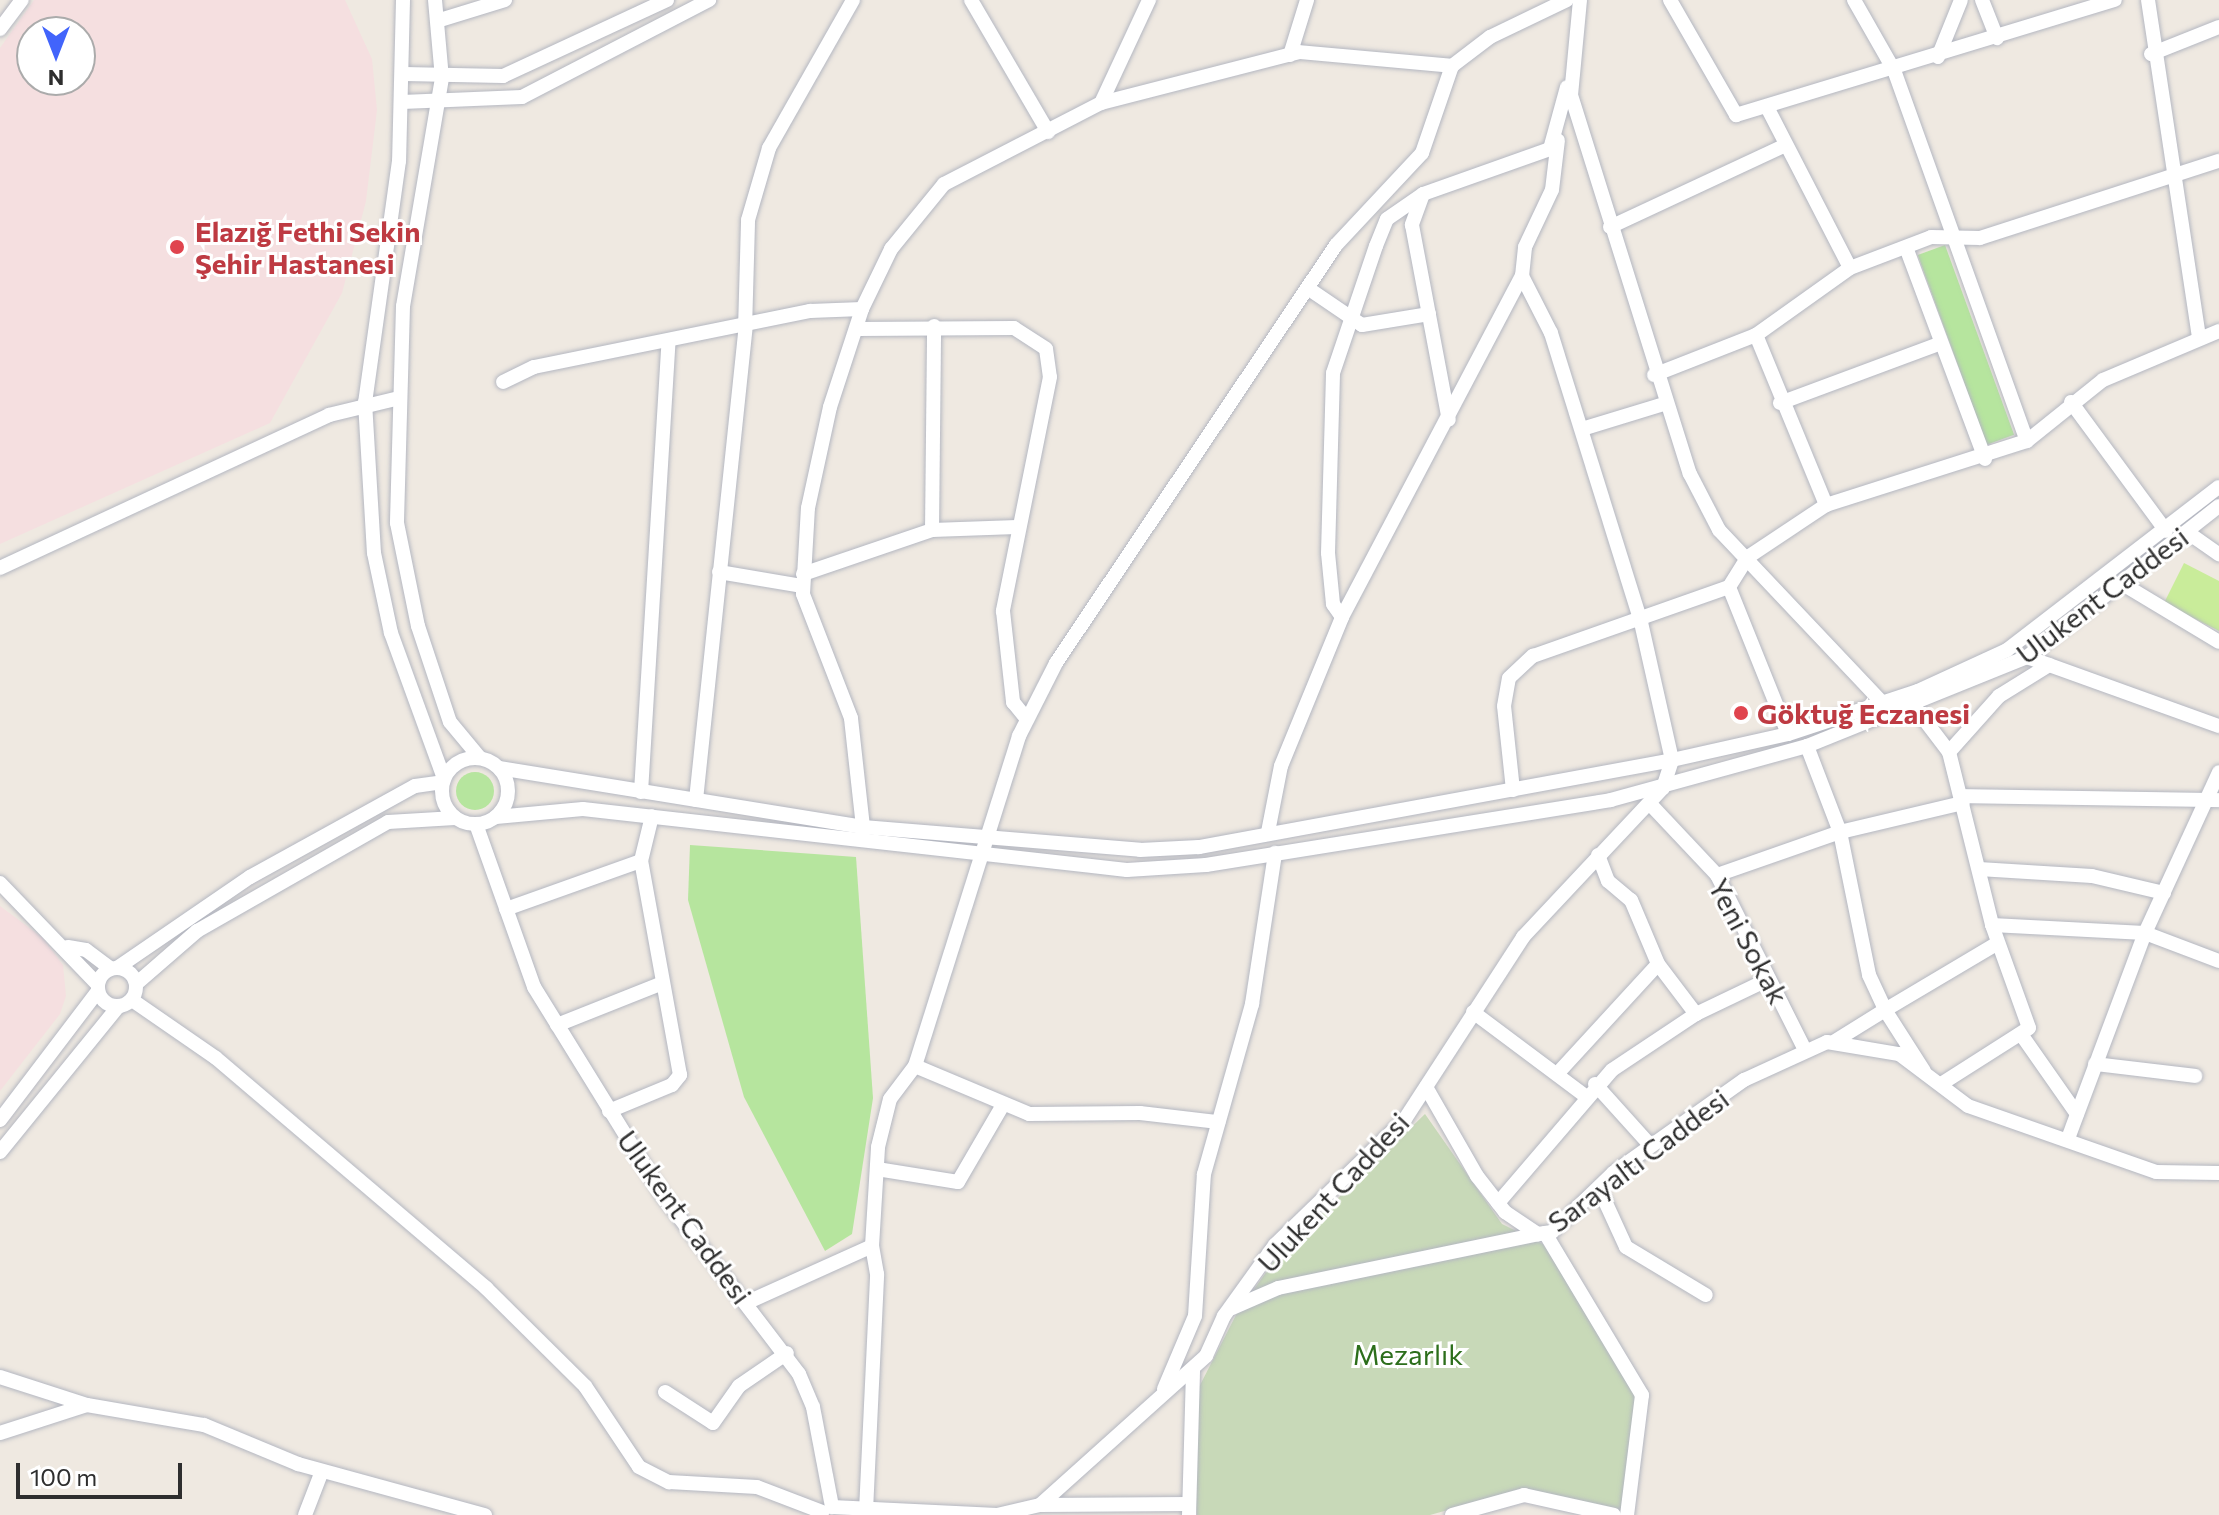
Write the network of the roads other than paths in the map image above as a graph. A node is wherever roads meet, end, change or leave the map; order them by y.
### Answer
1 (22, 0) edge
2 (403, 0) edge
3 (435, 0) edge
4 (505, 0) edge
5 (627, 0) edge
6 (667, 0) edge
7 (709, 0) edge
8 (853, 0) edge
9 (971, 0) edge
10 (1149, 0) edge
11 (1307, 0) edge
12 (1567, 0) edge
13 (1580, 0) edge
14 (1670, 0) edge
15 (1854, 0) edge
16 (1961, 0) edge
17 (1982, 0) edge
18 (2115, 0) edge
19 (2148, 0) edge
20 (1549, 4) edge
21 (634, 16) junction
22 (440, 20) junction
23 (2219, 27) edge
24 (0, 29) edge
25 (1997, 38) junction
26 (2151, 54) junction
27 (1290, 55) junction
28 (1938, 57) junction
29 (1452, 66) junction
30 (1894, 70) junction
31 (404, 74) junction
32 (1569, 74) junction
33 (442, 78) junction
34 (402, 102) junction
35 (439, 103) junction
36 (1101, 103) junction
37 (1767, 107) junction
38 (1048, 132) junction
39 (1558, 140) junction
40 (1786, 145) junction
41 (2219, 161) edge
42 (2171, 175) junction
43 (1423, 194) junction
44 (1610, 227) junction
45 (1954, 234) junction
46 (1907, 250) junction
47 (1850, 268) junction
48 (1522, 276) junction
49 (1309, 289) junction
50 (862, 309) junction
51 (1429, 314) junction
52 (1349, 320) junction
53 (934, 326) junction
54 (857, 329) junction
55 (745, 330) junction
56 (2219, 331) edge
57 (1756, 335) junction
58 (2199, 337) junction
59 (1939, 344) junction
60 (668, 345) junction
61 (1654, 375) junction
62 (503, 382) dead end
63 (395, 399) junction
64 (365, 402) junction
65 (2071, 402) junction
66 (1780, 403) junction
67 (1664, 404) junction
68 (1449, 420) junction
69 (1582, 429) junction
70 (2027, 441) junction
71 (1985, 459) junction
72 (2219, 487) edge
73 (1826, 505) junction
74 (2219, 506) edge
75 (1017, 527) junction
76 (932, 530) junction
77 (2166, 531) junction
78 (2187, 532) junction
79 (2219, 554) edge
80 (1748, 557) junction
81 (0, 568) edge
82 (719, 572) junction
83 (803, 580) junction
84 (2121, 583) junction
85 (1729, 587) junction
86 (1342, 617) junction
87 (1641, 622) junction
88 (2219, 642) edge
89 (2027, 657) junction
90 (2049, 665) junction
91 (1880, 700) junction
92 (1914, 706) junction
93 (1027, 719) junction
94 (2219, 726) edge
95 (1788, 734) junction
96 (1807, 746) junction
97 (1949, 752) junction
98 (480, 758) junction
99 (1672, 760) junction
100 (499, 768) junction
101 (2219, 772) edge
102 (444, 780) junction
103 (1663, 788) junction
104 (1513, 790) junction
105 (641, 792) junction
106 (696, 800) junction
107 (1962, 800) junction
108 (2214, 800) edge
109 (1652, 806) junction
110 (652, 816) junction
111 (496, 817) junction
112 (455, 818) junction
113 (476, 824) junction
114 (863, 827) junction
115 (1268, 832) junction
116 (1840, 832) junction
117 (984, 840) junction
118 (1275, 853) junction
119 (1598, 855) junction
120 (977, 857) junction
121 (641, 861) junction
122 (1979, 869) junction
123 (1717, 875) junction
124 (0, 883) edge
125 (2164, 893) junction
126 (506, 909) junction
127 (1992, 925) junction
128 (2145, 933) junction
129 (1998, 943) junction
130 (68, 947) junction
131 (2219, 961) edge
132 (1658, 964) junction
133 (114, 969) junction
134 (1769, 979) junction
135 (136, 984) junction
136 (660, 984) junction
137 (98, 988) junction
138 (132, 1000) junction
139 (118, 1007) junction
140 (1885, 1010) junction
141 (1473, 1012) junction
142 (1696, 1014) junction
143 (557, 1025) junction
144 (2023, 1037) junction
145 (1835, 1042) junction
146 (1804, 1048) junction
147 (2095, 1064) junction
148 (915, 1066) junction
149 (1557, 1074) junction
150 (1925, 1074) junction
151 (2195, 1076) dead end
152 (1941, 1084) junction
153 (1426, 1087) junction
154 (1590, 1090) junction
155 (1001, 1108) junction
156 (609, 1111) junction
157 (2077, 1114) junction
158 (0, 1120) edge
159 (1218, 1122) junction
160 (2069, 1136) junction
161 (1650, 1145) junction
162 (0, 1152) edge
163 (877, 1169) junction
164 (2219, 1173) edge
165 (1599, 1188) junction
166 (1498, 1203) junction
167 (1542, 1233) junction
168 (872, 1246) junction
169 (1706, 1295) dead end
170 (748, 1302) junction
171 (1229, 1309) junction
172 (787, 1353) junction
173 (1193, 1369) junction
174 (0, 1377) edge
175 (665, 1392) dead end
176 (1157, 1401) junction
177 (87, 1405) junction
178 (0, 1433) edge
179 (322, 1471) junction
180 (1040, 1505) junction
181 (1189, 1510) edge
182 (866, 1511) junction
183 (826, 1512) edge
184 (979, 1514) edge
185 (305, 1515) edge
186 (485, 1515) edge
187 (997, 1515) edge
188 (1452, 1515) edge
189 (1614, 1515) edge
190 (1627, 1515) edge

1 - 24 street
2 - 31 street
3 - 22 street
4 - 22 street
5 - 21 street
6 - 21 street
7 - 35 street
8 - 55 street
9 - 38 street
10 - 36 street
11 - 27 street
12 - 20 street
13 - 32 street
14 - 37 street
15 - 30 street
16 - 28 street
17 - 25 street
18 - 25 street
19 - 26 street
20 - 29 street
21 - 33 street
22 - 33 street
23 - 26 street
25 - 28 street
26 - 42 street
27 - 29 street
27 - 36 street
28 - 30 street
29 - 49 street
30 - 37 street
30 - 45 street
31 - 33 street
31 - 34 street
32 - 39 street
32 - 44 street
33 - 35 street
34 - 35 street
34 - 64 street
35 - 63 street
36 - 38 street
37 - 40 street
38 - 50 street
39 - 43 street
39 - 48 street
40 - 44 street
40 - 47 street
41 - 42 street
42 - 45 street
42 - 58 street
43 - 51 street
43 - 52 street
44 - 61 street
45 - 46 street
45 - 70 street
46 - 47 street
46 - 59 street
47 - 57 street
48 - 68 street
48 - 69 street
49 - 52 street
49 - 93 street
50 - 54 street
50 - 55 street
51 - 52 street
51 - 68 street
52 - 86 street
53 - 54 street
53 - 75 street
53 - 76 street
54 - 83 street
55 - 60 street
55 - 82 street
56 - 58 street
57 - 61 street
57 - 66 street
58 - 65 street
59 - 66 street
59 - 71 street
60 - 62 street
60 - 105 street
61 - 67 street
63 - 64 street
63 - 98 street
64 - 81 street
64 - 102 street
65 - 70 street
65 - 77 street
66 - 73 street
67 - 69 street
67 - 80 street
68 - 86 street
69 - 87 street
70 - 71 street
71 - 73 street
72 - 77 street
73 - 80 street
74 - 78 street, Ulukent Caddesi
75 - 76 street
75 - 93 street
76 - 83 street
77 - 91 street
78 - 79 street
78 - 84 street, Ulukent Caddesi
80 - 85 street
80 - 91 street
82 - 83 street
82 - 106 street
83 - 114 street
84 - 88 street
84 - 89 street, Ulukent Caddesi
85 - 87 street
85 - 95 street
86 - 115 street
87 - 99 street
87 - 104 street
89 - 90 street
89 - 92 street, Ulukent Caddesi
90 - 94 street
90 - 97 street
91 - 95 street
92 - 96 street, Ulukent Caddesi
92 - 97 street
93 - 117 street
95 - 99 street
96 - 103 street, Ulukent Caddesi
96 - 116 street
97 - 107 street
98 - 100 street
98 - 102 street
99 - 103 street, Ulukent Caddesi
99 - 104 street
100 - 105 street
100 - 111 street
101 - 108 street
102 - 112 street
102 - 133 street
103 - 109 street, Ulukent Caddesi
103 - 118 street
104 - 115 street
105 - 106 street
106 - 114 street
107 - 108 street
107 - 116 street
107 - 122 street
108 - 125 street
109 - 119 street, Ulukent Caddesi
109 - 123 street, Yeni Sokak
110 - 111 street
110 - 120 street
110 - 121 street
111 - 113 street
112 - 113 street
112 - 135 street
113 - 126 street, Ulukent Caddesi
114 - 117 street
115 - 117 street
116 - 123 street
116 - 140 street
117 - 120 street
118 - 120 street
118 - 159 street
119 - 132 street
119 - 141 street, Ulukent Caddesi
120 - 148 street
121 - 126 street
121 - 136 street
122 - 125 street
122 - 127 street
123 - 134 street, Yeni Sokak
124 - 130 street
125 - 128 street
126 - 143 street, Ulukent Caddesi
127 - 128 street
127 - 129 street
128 - 131 street
128 - 147 street
129 - 140 street
129 - 144 street
130 - 133 street
130 - 137 street
132 - 142 street
132 - 149 street
133 - 135 street
133 - 137 street
134 - 142 street
134 - 146 street, Yeni Sokak
135 - 138 street
136 - 143 street
136 - 156 street
137 - 139 street
137 - 158 street
138 - 139 street
138 - 183 street
139 - 162 street
140 - 145 street
140 - 150 street
141 - 149 street
141 - 153 street, Ulukent Caddesi
142 - 154 street
143 - 156 street, Ulukent Caddesi
144 - 152 street
144 - 157 street
145 - 146 street, Sarayaltı Caddesi
145 - 150 street, Sarayaltı Caddesi
146 - 161 street, Sarayaltı Caddesi
147 - 151 street
147 - 157 street
148 - 155 street
148 - 163 street
149 - 154 street
150 - 152 street, Sarayaltı Caddesi
152 - 160 street, Sarayaltı Caddesi
153 - 166 street, Sarayaltı Caddesi
153 - 171 street, Ulukent Caddesi
154 - 161 street
154 - 166 street
155 - 159 street
155 - 163 street
156 - 170 street, Ulukent Caddesi
157 - 160 street
159 - 176 street
160 - 164 street, Sarayaltı Caddesi
161 - 165 street, Sarayaltı Caddesi
163 - 168 street
165 - 167 street, Sarayaltı Caddesi
165 - 169 street
166 - 167 street, Sarayaltı Caddesi
167 - 171 street
167 - 190 street
168 - 170 street
168 - 182 street
170 - 172 street, Ulukent Caddesi
171 - 173 street, Ulukent Caddesi
172 - 175 street
172 - 183 street, Ulukent Caddesi
173 - 176 street, Ulukent Caddesi
173 - 181 street
174 - 177 street
176 - 180 street, Ulukent Caddesi
177 - 178 street
177 - 179 street
179 - 185 street
179 - 186 street
180 - 181 street
180 - 187 street, Ulukent Caddesi
182 - 183 street, Ulukent Caddesi
182 - 184 street, Ulukent Caddesi
184 - 187 street, Ulukent Caddesi
188 - 189 street

